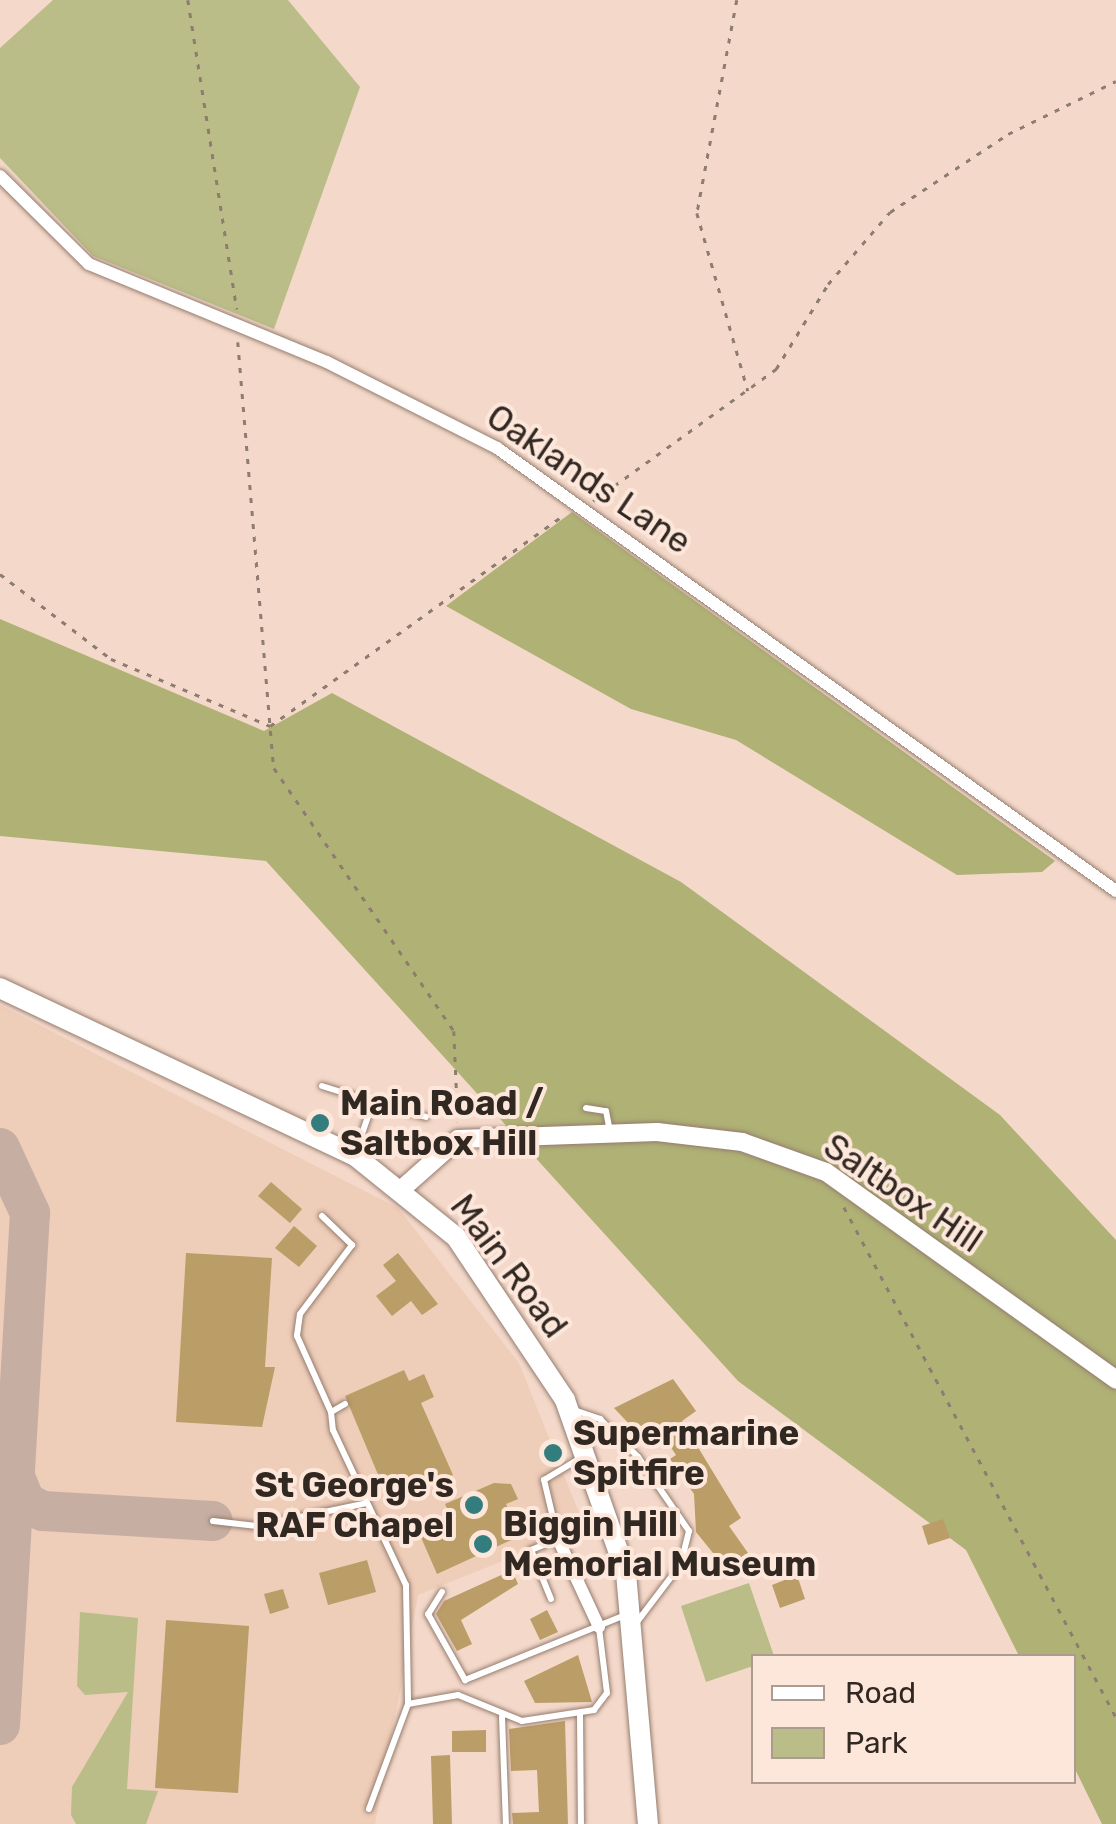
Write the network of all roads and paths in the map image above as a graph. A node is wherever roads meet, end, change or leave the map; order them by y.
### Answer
1 (188, 0) edge
2 (737, 0) edge
3 (1116, 81) edge
4 (0, 176) edge
5 (237, 328) junction
6 (748, 392) junction
7 (580, 504) junction
8 (0, 574) edge
9 (270, 726) junction
10 (1116, 891) edge
11 (0, 988) edge
12 (322, 1086) dead end
13 (374, 1102) junction
14 (586, 1108) dead end
15 (426, 1117) dead end
16 (610, 1133) junction
17 (458, 1139) junction
18 (354, 1155) junction
19 (826, 1172) junction
20 (404, 1187) junction
21 (322, 1216) dead end
22 (1116, 1380) edge
23 (345, 1404) dead end
24 (568, 1408) junction
25 (331, 1412) junction
26 (587, 1454) junction
27 (368, 1503) junction
28 (213, 1521) dead end
29 (558, 1539) junction
30 (442, 1592) dead end
31 (551, 1599) dead end
32 (636, 1617) junction
33 (599, 1627) junction
34 (408, 1704) junction
35 (580, 1715) junction
36 (502, 1717) junction
37 (1116, 1718) edge
38 (369, 1808) dead end
39 (506, 1824) edge
40 (581, 1824) edge
41 (648, 1824) edge

1 - 5 path
2 - 6 path
3 - 6 path
4 - 5 street, Oaklands Lane
5 - 7 street, Oaklands Lane
5 - 9 path
6 - 7 path
7 - 9 path
7 - 10 street, Oaklands Lane
8 - 9 path
9 - 17 path
11 - 18 main road, Main Road
12 - 13 lane
13 - 15 lane
13 - 18 lane
14 - 16 lane
16 - 17 street, Saltbox Hill
16 - 19 street, Saltbox Hill
17 - 20 street
18 - 20 main road, Main Road
19 - 22 street, Saltbox Hill
19 - 37 path
20 - 24 main road, Main Road
21 - 25 lane
23 - 25 lane
24 - 26 main road, Main Road
24 - 32 lane
25 - 27 lane
26 - 29 lane
26 - 32 main road, Main Road
27 - 28 lane
27 - 34 lane
29 - 31 lane
29 - 33 street
30 - 33 lane
32 - 33 lane
32 - 41 main road, Main Road
33 - 35 lane
34 - 36 lane
34 - 38 lane
35 - 36 lane
35 - 40 lane
36 - 39 lane

